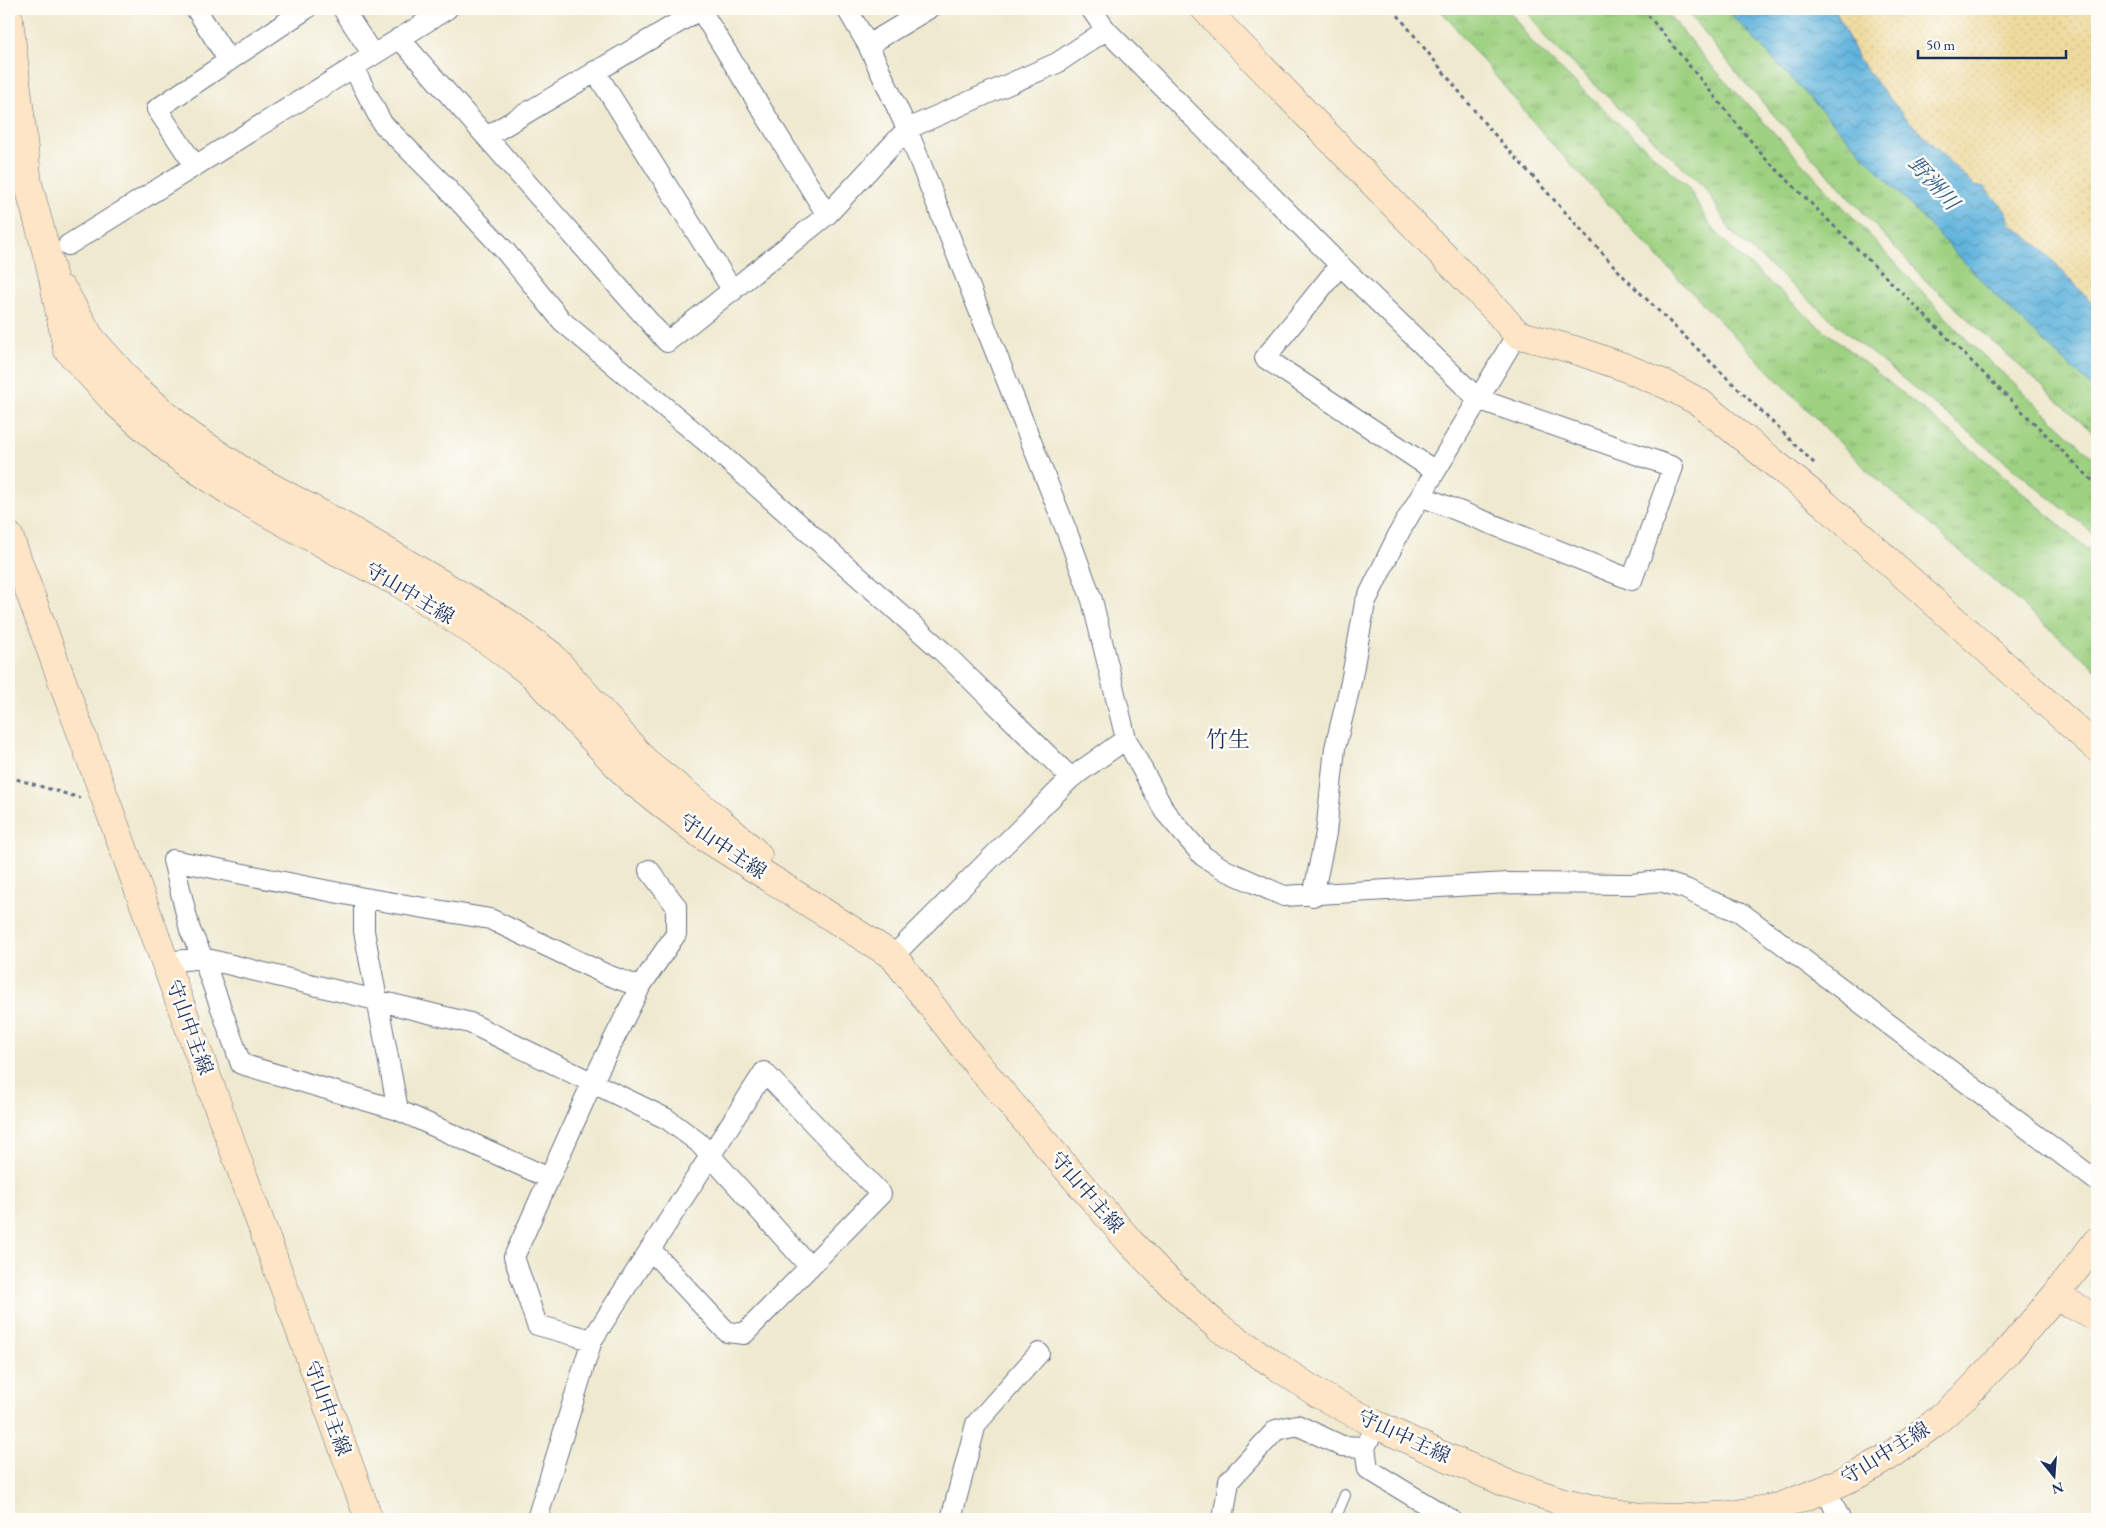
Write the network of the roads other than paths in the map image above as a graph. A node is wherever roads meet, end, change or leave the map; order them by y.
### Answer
1 (196, 9) edge
2 (306, 9) edge
3 (342, 9) edge
4 (447, 9) edge
5 (700, 9) edge
6 (847, 9) edge
7 (928, 9) edge
8 (1091, 9) edge
9 (1205, 9) edge
10 (9, 19) edge
11 (1106, 30) junction
12 (399, 38) junction
13 (868, 45) junction
14 (372, 55) junction
15 (229, 61) junction
16 (353, 67) junction
17 (596, 72) junction
18 (907, 129) junction
19 (486, 137) junction
20 (195, 166) junction
21 (827, 215) junction
22 (68, 245) dead end
23 (1340, 265) junction
24 (733, 291) junction
25 (1517, 334) junction
26 (1478, 399) junction
27 (1435, 471) junction
28 (1421, 496) junction
29 (9, 536) edge
30 (1126, 739) junction
31 (2097, 748) edge
32 (1071, 778) junction
33 (649, 870) dead end
34 (1312, 896) junction
35 (364, 898) junction
36 (893, 956) junction
37 (203, 958) junction
38 (166, 962) junction
39 (640, 987) junction
40 (377, 1000) junction
41 (592, 1083) junction
42 (398, 1110) junction
43 (710, 1156) junction
44 (550, 1178) junction
45 (2097, 1182) edge
46 (2097, 1241) edge
47 (650, 1249) junction
48 (810, 1267) junction
49 (2055, 1296) junction
50 (2097, 1318) edge
51 (592, 1340) junction
52 (1038, 1353) dead end
53 (1371, 1436) junction
54 (1826, 1489) junction
55 (1345, 1495) dead end
56 (369, 1519) edge
57 (537, 1519) edge
58 (951, 1519) edge
59 (1223, 1519) edge
60 (1336, 1519) edge
61 (1450, 1519) edge
62 (1840, 1519) edge

1 - 15 street
2 - 15 street
3 - 14 street
4 - 12 street
5 - 17 street
5 - 21 street
6 - 13 street
7 - 13 street
8 - 11 street
9 - 25 main road
10 - 36 main road, 守山中主線
11 - 18 street
11 - 23 street
12 - 14 street
12 - 19 street
13 - 18 street
14 - 16 street
15 - 20 street
16 - 20 street
16 - 32 street
17 - 19 street
17 - 24 street
18 - 21 street
18 - 30 street
19 - 24 street
20 - 22 street
21 - 24 street
23 - 26 street
23 - 27 street
25 - 26 street
25 - 31 main road
26 - 27 street
26 - 28 street
27 - 28 street
28 - 34 street
29 - 38 main road, 守山中主線
30 - 32 street
30 - 34 street
32 - 36 street
33 - 39 street
34 - 45 street
35 - 37 street
35 - 39 street
35 - 40 street
36 - 53 main road, 守山中主線
37 - 38 street
37 - 40 street
37 - 42 street
38 - 56 main road, 守山中主線
39 - 41 street
40 - 41 street
40 - 42 street
41 - 43 street
41 - 44 street
42 - 44 street
43 - 47 street
43 - 48 street
43 - 48 street
44 - 51 street
46 - 49 main road, 守山中主線
47 - 48 street
47 - 51 street
49 - 50 main road
49 - 54 main road, 守山中主線
51 - 57 street
52 - 58 street
53 - 54 main road, 守山中主線
53 - 59 street
53 - 61 street
54 - 62 street
55 - 60 lane

